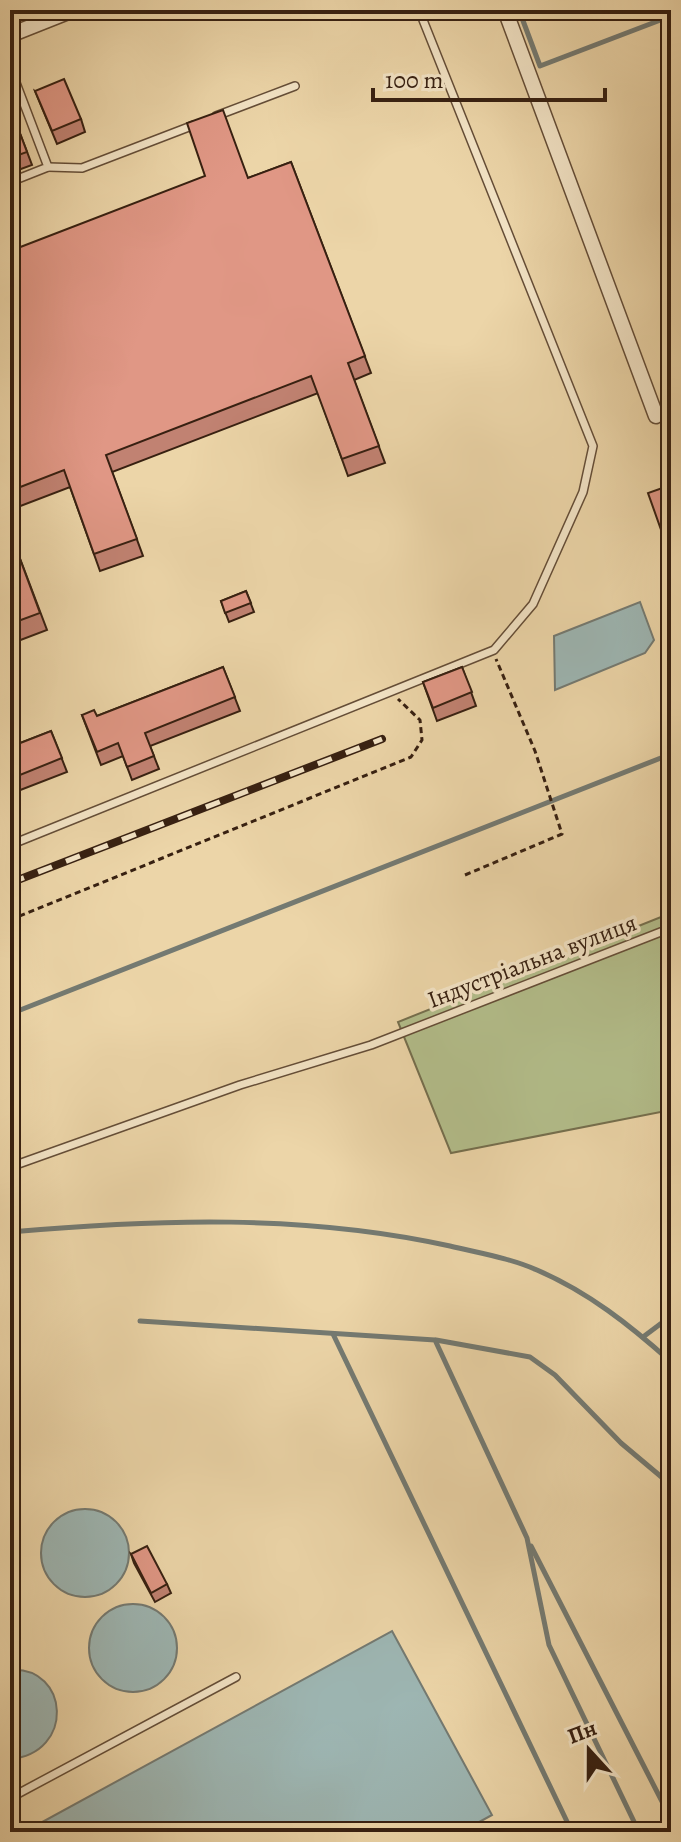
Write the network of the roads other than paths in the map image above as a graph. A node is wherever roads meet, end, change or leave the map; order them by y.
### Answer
1 (73, 10) edge
2 (419, 10) edge
3 (505, 10) edge
4 (10, 35) edge
5 (10, 67) edge
6 (295, 86) dead end
7 (48, 167) junction
8 (10, 182) edge
9 (656, 416) dead end
10 (10, 845) edge
11 (671, 928) edge
12 (10, 1167) edge
13 (236, 1677) dead end
14 (10, 1798) edge

1 - 4 street
2 - 10 lane
3 - 9 street
5 - 7 lane
6 - 7 lane
7 - 8 lane
11 - 12 lane, Індустріальна вулиця
13 - 14 lane

